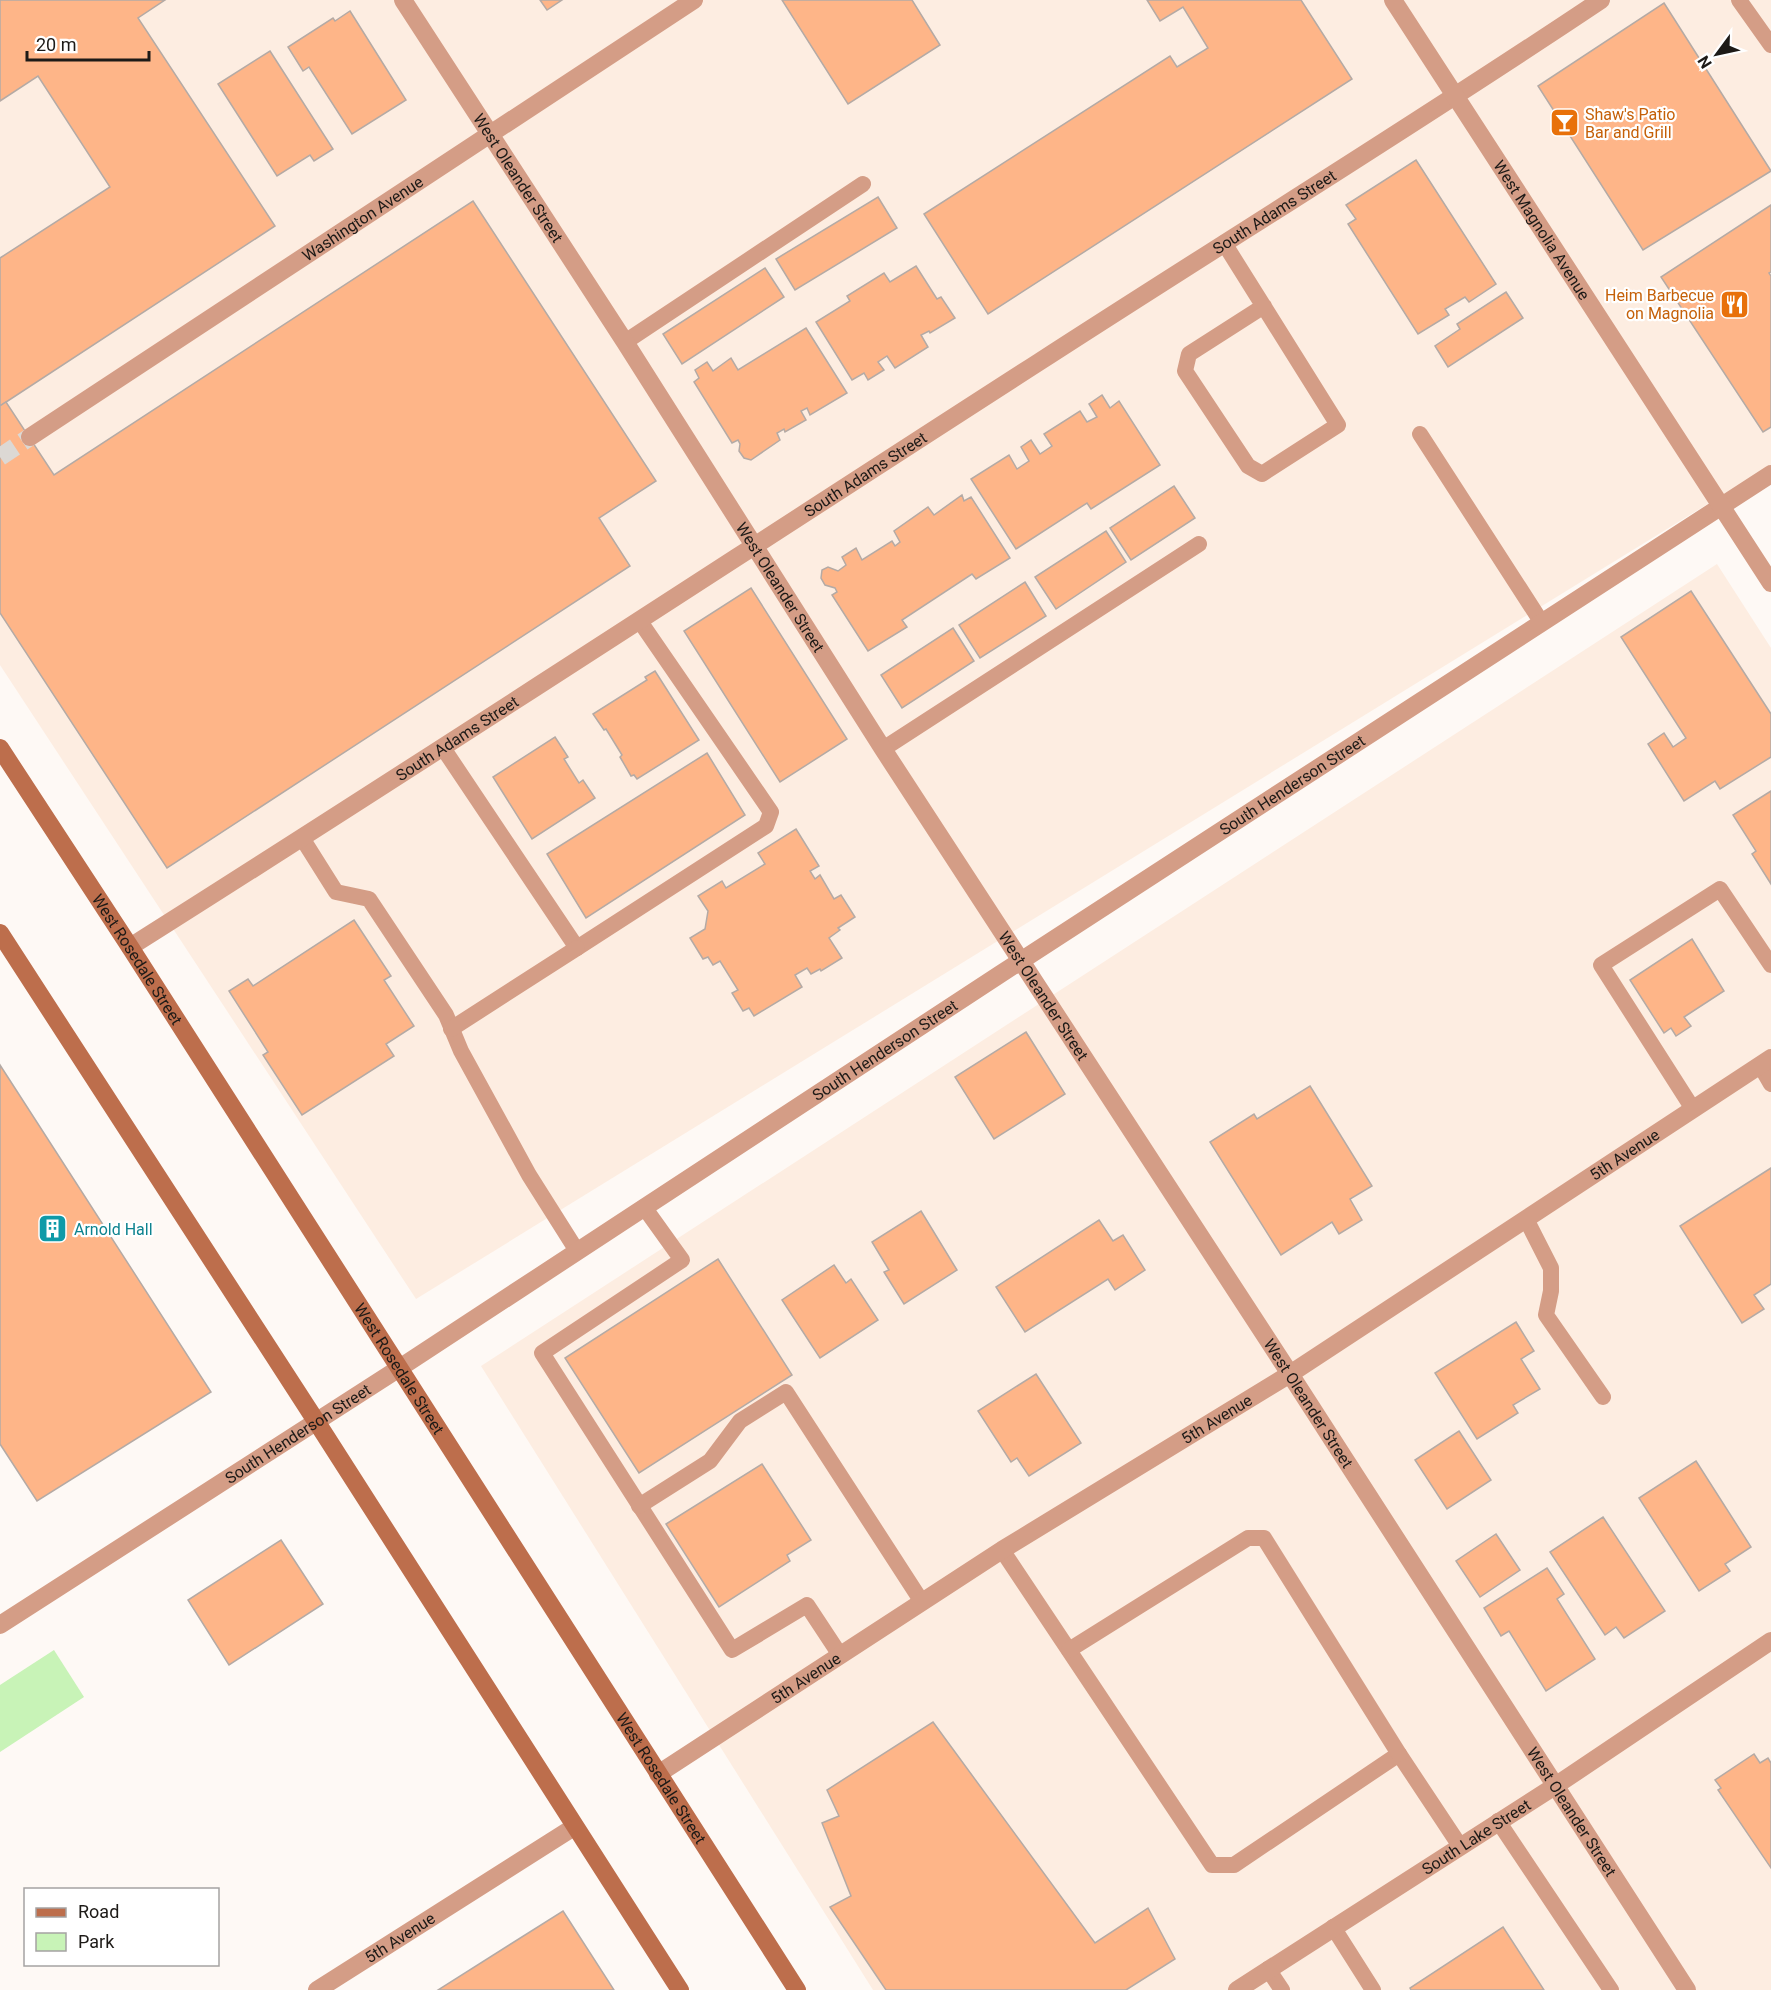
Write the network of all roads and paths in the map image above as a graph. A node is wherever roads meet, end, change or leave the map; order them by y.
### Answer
1 (403, 0) edge
2 (694, 0) edge
3 (1393, 0) edge
4 (1601, 0) edge
5 (1739, 0) edge
6 (1771, 45) edge
7 (1456, 97) junction
8 (490, 135) junction
9 (862, 184) dead end
10 (1224, 243) junction
11 (1264, 306) junction
12 (625, 342) junction
13 (1420, 434) dead end
14 (30, 437) tunnel mouth
15 (1771, 474) edge
16 (1721, 506) junction
17 (1199, 544) dead end
18 (754, 546) junction
19 (1771, 583) edge
20 (639, 620) junction
21 (1542, 623) junction
22 (0, 748) edge
23 (443, 748) junction
24 (883, 749) junction
25 (302, 838) junction
26 (0, 933) edge
27 (130, 947) junction
28 (577, 948) junction
29 (1020, 961) junction
30 (1771, 966) edge
31 (451, 1029) junction
32 (1765, 1062) edge
33 (1771, 1084) edge
34 (1693, 1109) junction
35 (644, 1208) junction
36 (1526, 1219) junction
37 (577, 1251) junction
38 (398, 1369) junction
39 (1290, 1374) junction
40 (1603, 1397) dead end
41 (316, 1421) junction
42 (639, 1506) junction
43 (1002, 1550) junction
44 (922, 1602) junction
45 (0, 1625) edge
46 (1771, 1641) edge
47 (1069, 1650) junction
48 (840, 1655) junction
49 (1399, 1754) junction
50 (657, 1774) junction
51 (1555, 1786) junction
52 (1498, 1821) junction
53 (574, 1827) junction
54 (1460, 1846) junction
55 (1333, 1927) junction
56 (1268, 1969) junction
57 (317, 1990) edge
58 (680, 1990) edge
59 (796, 1990) edge
60 (1236, 1990) edge
61 (1282, 1990) edge
62 (1373, 1990) edge
63 (1611, 1990) edge
64 (1688, 1990) edge

1 - 8 street, West Oleander Street
2 - 8 street, Washington Avenue
3 - 7 street, West Magnolia Avenue
4 - 7 street, South Adams Street
5 - 6 lane
7 - 10 street, South Adams Street
7 - 16 street, West Magnolia Avenue
8 - 12 street, West Oleander Street
8 - 14 street, Washington Avenue
9 - 12 lane
10 - 11 lane
10 - 18 street, South Adams Street
11 - 11 lane
12 - 18 street, West Oleander Street
13 - 21 lane
15 - 16 street, South Henderson Street
16 - 19 street, West Magnolia Avenue
16 - 21 street, South Henderson Street
17 - 24 lane
18 - 20 street, South Adams Street
18 - 24 street, West Oleander Street
20 - 23 street, South Adams Street
20 - 28 lane
21 - 29 street, South Henderson Street
22 - 27 main road, West Rosedale Street
23 - 25 street, South Adams Street
23 - 28 lane
24 - 29 street, West Oleander Street
25 - 27 street, South Adams Street
25 - 31 lane
26 - 41 main road
27 - 38 main road, West Rosedale Street
28 - 31 lane
29 - 35 street, South Henderson Street
29 - 39 street, West Oleander Street
30 - 34 lane
31 - 37 lane
32 - 33 lane
32 - 34 street, 5th Avenue
34 - 36 street, 5th Avenue
35 - 37 street, South Henderson Street
35 - 42 lane
36 - 39 street, 5th Avenue
36 - 40 lane
37 - 38 street, South Henderson Street
38 - 41 street, South Henderson Street
38 - 50 main road, West Rosedale Street
39 - 43 street, 5th Avenue
39 - 51 street, West Oleander Street
41 - 45 street, South Henderson Street
41 - 53 main road
42 - 44 lane
42 - 48 lane
43 - 44 street, 5th Avenue
43 - 47 lane
44 - 48 street, 5th Avenue
46 - 51 street, South Lake Street
47 - 49 lane
47 - 49 lane
48 - 50 street, 5th Avenue
49 - 54 lane
50 - 59 main road, West Rosedale Street
51 - 52 street, South Lake Street
51 - 64 street, West Oleander Street
52 - 54 street, South Lake Street
52 - 63 lane
53 - 57 street, 5th Avenue
53 - 58 main road
54 - 55 street, South Lake Street
55 - 56 street, South Lake Street
55 - 62 lane
56 - 60 street, South Lake Street
56 - 61 lane

